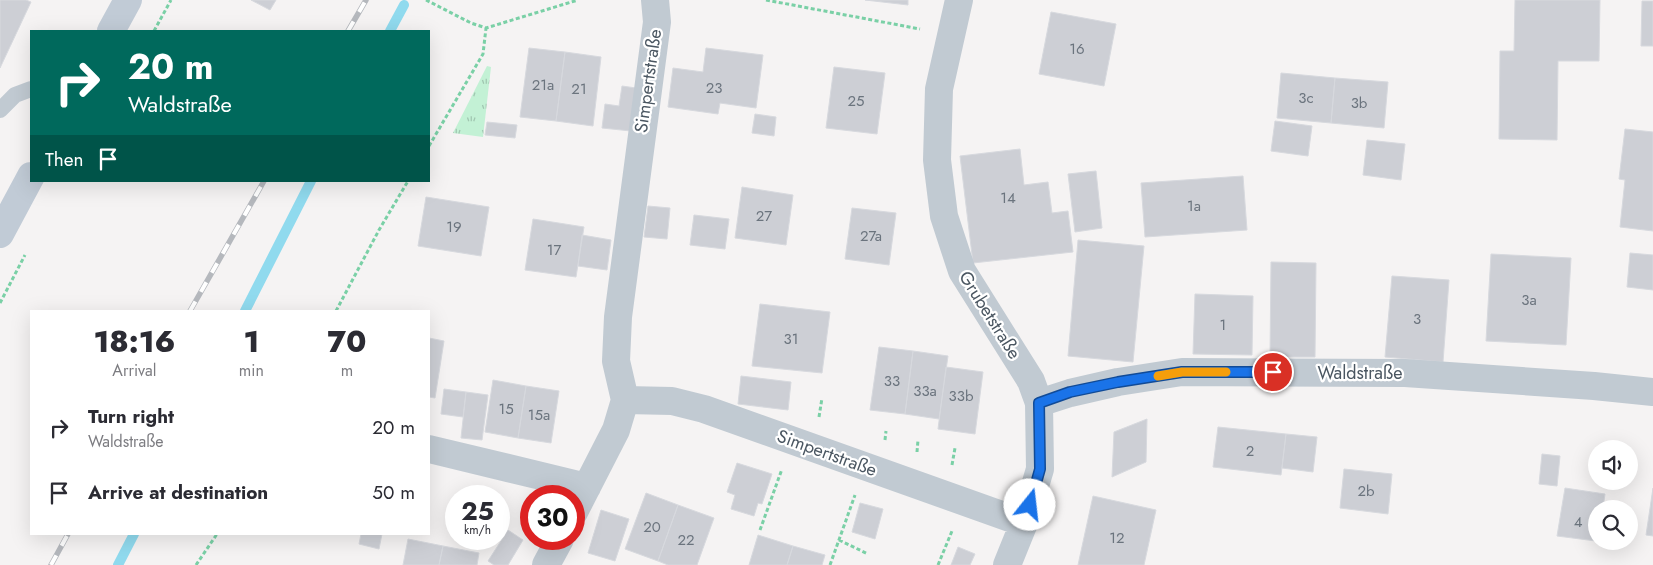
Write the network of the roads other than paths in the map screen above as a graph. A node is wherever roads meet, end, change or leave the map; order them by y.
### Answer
1 (128, 0) edge
2 (655, 0) edge
3 (960, 0) edge
4 (111, 30) edge
5 (30, 89) edge
6 (0, 110) edge
7 (30, 178) edge
8 (0, 234) edge
9 (1653, 392) edge
10 (625, 400) junction
11 (1039, 403) junction
12 (430, 449) edge
13 (587, 487) junction
14 (585, 491) edge
15 (1024, 523) junction
16 (554, 550) edge
17 (546, 565) edge
18 (1007, 565) edge

1 - 4 street
2 - 10 street, Simpertstraße
3 - 11 street, Grubetstraße
5 - 6 lane
7 - 8 street
9 - 11 street, Waldstraße
10 - 13 street, Simpertstraße
10 - 15 street, Simpertstraße
11 - 15 street, Grubetstraße
12 - 13 street
13 - 14 street, Simpertstraße
15 - 18 street, Grubetstraße
16 - 17 street

